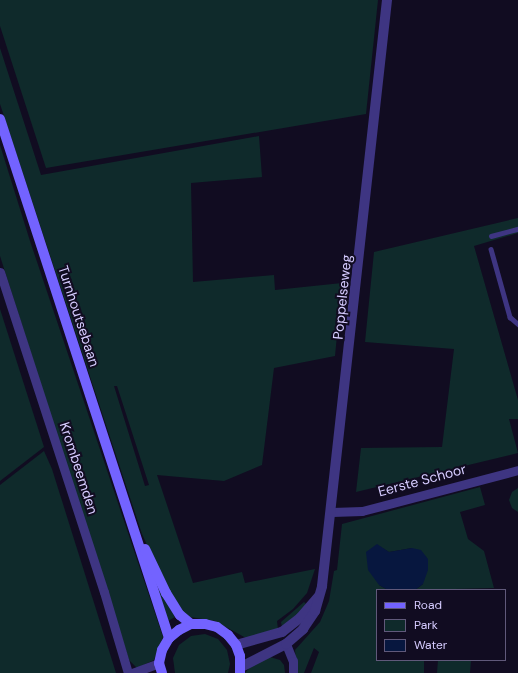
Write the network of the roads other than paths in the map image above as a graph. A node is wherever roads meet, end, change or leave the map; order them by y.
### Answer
1 (387, 0) edge
2 (0, 119) edge
3 (518, 229) edge
4 (491, 236) dead end
5 (491, 249) dead end
6 (0, 272) edge
7 (518, 324) edge
8 (518, 470) edge
9 (332, 512) junction
10 (132, 522) junction
11 (318, 597) junction
12 (191, 624) junction
13 (169, 638) junction
14 (286, 644) junction
15 (236, 645) junction
16 (160, 668) edge
17 (240, 670) edge
18 (128, 673) edge
19 (132, 673) edge
20 (293, 673) edge

1 - 9 street, Poppelseweg
2 - 10 main road, Turnhoutsebaan
3 - 4 lane
5 - 7 lane
6 - 18 street, Krombeemden
8 - 9 street, Eerste Schoor
9 - 11 street, Poppelseweg
10 - 12 main road, Turnhoutsebaan
10 - 13 main road, Turnhoutsebaan
11 - 14 street, Poppelseweg
11 - 15 street
12 - 13 main road
12 - 15 main road
13 - 16 main road
14 - 17 street, Poppelseweg
14 - 20 street
15 - 17 main road
16 - 19 street

